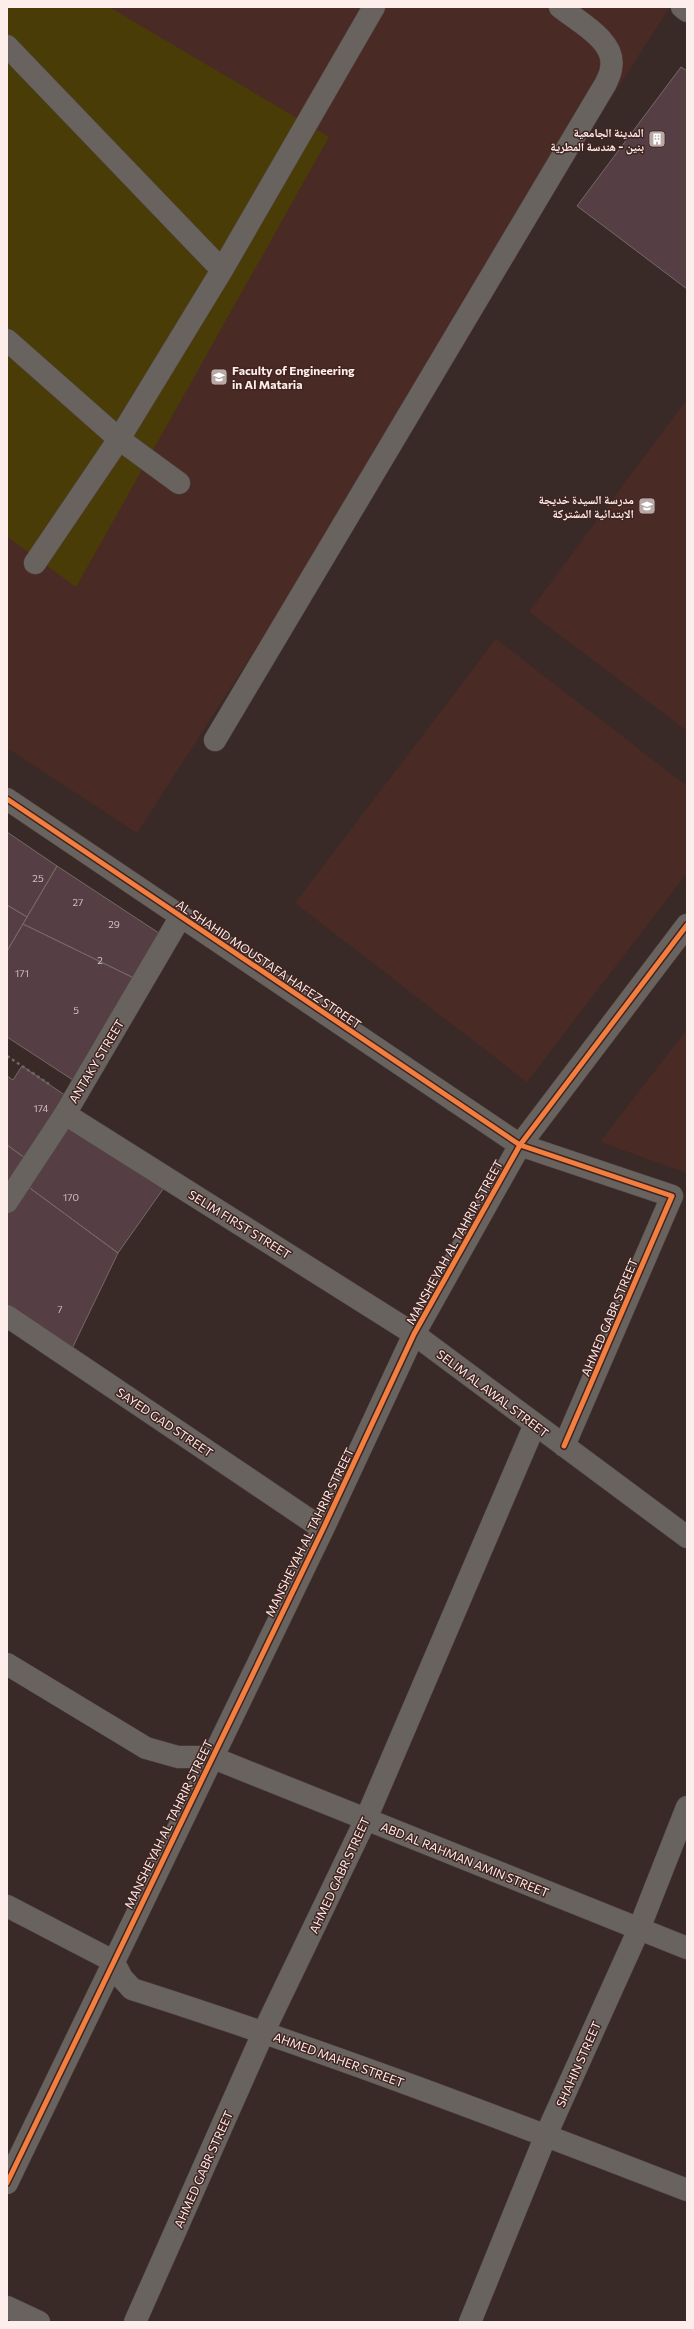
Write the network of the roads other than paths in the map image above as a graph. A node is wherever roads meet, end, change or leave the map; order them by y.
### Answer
1 (374, 7) edge
2 (560, 7) edge
3 (682, 7) edge
4 (687, 11) edge
5 (7, 46) edge
6 (222, 270) junction
7 (7, 340) edge
8 (119, 439) junction
9 (179, 483) dead end
10 (35, 563) dead end
11 (215, 740) dead end
12 (7, 799) edge
13 (181, 916) junction
14 (687, 925) edge
15 (69, 1107) junction
16 (520, 1145) junction
17 (672, 1196) joint
18 (7, 1202) edge
19 (7, 1316) edge
20 (414, 1334) junction
21 (536, 1424) junction
22 (564, 1446) junction
23 (323, 1529) junction
24 (687, 1537) edge
25 (7, 1664) edge
26 (211, 1757) junction
27 (687, 1807) edge
28 (366, 1819) junction
29 (7, 1906) edge
30 (639, 1929) junction
31 (687, 1948) edge
32 (113, 1961) junction
33 (264, 2031) junction
34 (546, 2135) junction
35 (7, 2183) edge
36 (687, 2190) edge
37 (7, 2308) edge
38 (39, 2322) edge
39 (135, 2322) edge
40 (470, 2322) edge

1 - 6 street
2 - 11 street
3 - 4 street
5 - 6 street
6 - 8 street
7 - 8 street
8 - 9 street
8 - 10 street
12 - 13 street, AL SHAHID MOUSTAFA HAFEZ STREET
13 - 15 street, ANTAKY STREET
13 - 16 street, AL SHAHID MOUSTAFA HAFEZ STREET
14 - 16 street, MANSHEYAH AL TAHRIR STREET
15 - 18 street, ANTAKY STREET
15 - 20 street, SELIM FIRST STREET
16 - 17 street, AL SHAHID MOUSTAFA HAFEZ STREET
16 - 20 street, MANSHEYAH AL TAHRIR STREET
17 - 22 street, AHMED GABR STREET
19 - 23 street, SAYED GAD STREET
20 - 21 street, SELIM AL AWAL STREET
20 - 23 street, MANSHEYAH AL TAHRIR STREET
21 - 22 street, SELIM AL AWAL STREET
21 - 28 street, AHMED GABR STREET
22 - 24 street, SELIM AL AWAL STREET
23 - 26 street, MANSHEYAH AL TAHRIR STREET
25 - 26 street, ABD AL RAHMAN AMIN STREET
26 - 28 street, ABD AL RAHMAN AMIN STREET
26 - 32 street, MANSHEYAH AL TAHRIR STREET
27 - 30 street, SHAHIN STREET
28 - 30 street, ABD AL RAHMAN AMIN STREET
28 - 33 street, AHMED GABR STREET
29 - 32 street
30 - 31 street, ABD AL RAHMAN AMIN STREET
30 - 34 street, SHAHIN STREET
32 - 33 street, AHMED MAHER STREET
32 - 35 street, MANSHEYAH AL TAHRIR STREET
33 - 34 street, AHMED MAHER STREET
33 - 39 street, AHMED GABR STREET
34 - 36 street, AHMED MAHER STREET
34 - 40 street, SHAHIN STREET
37 - 38 street

